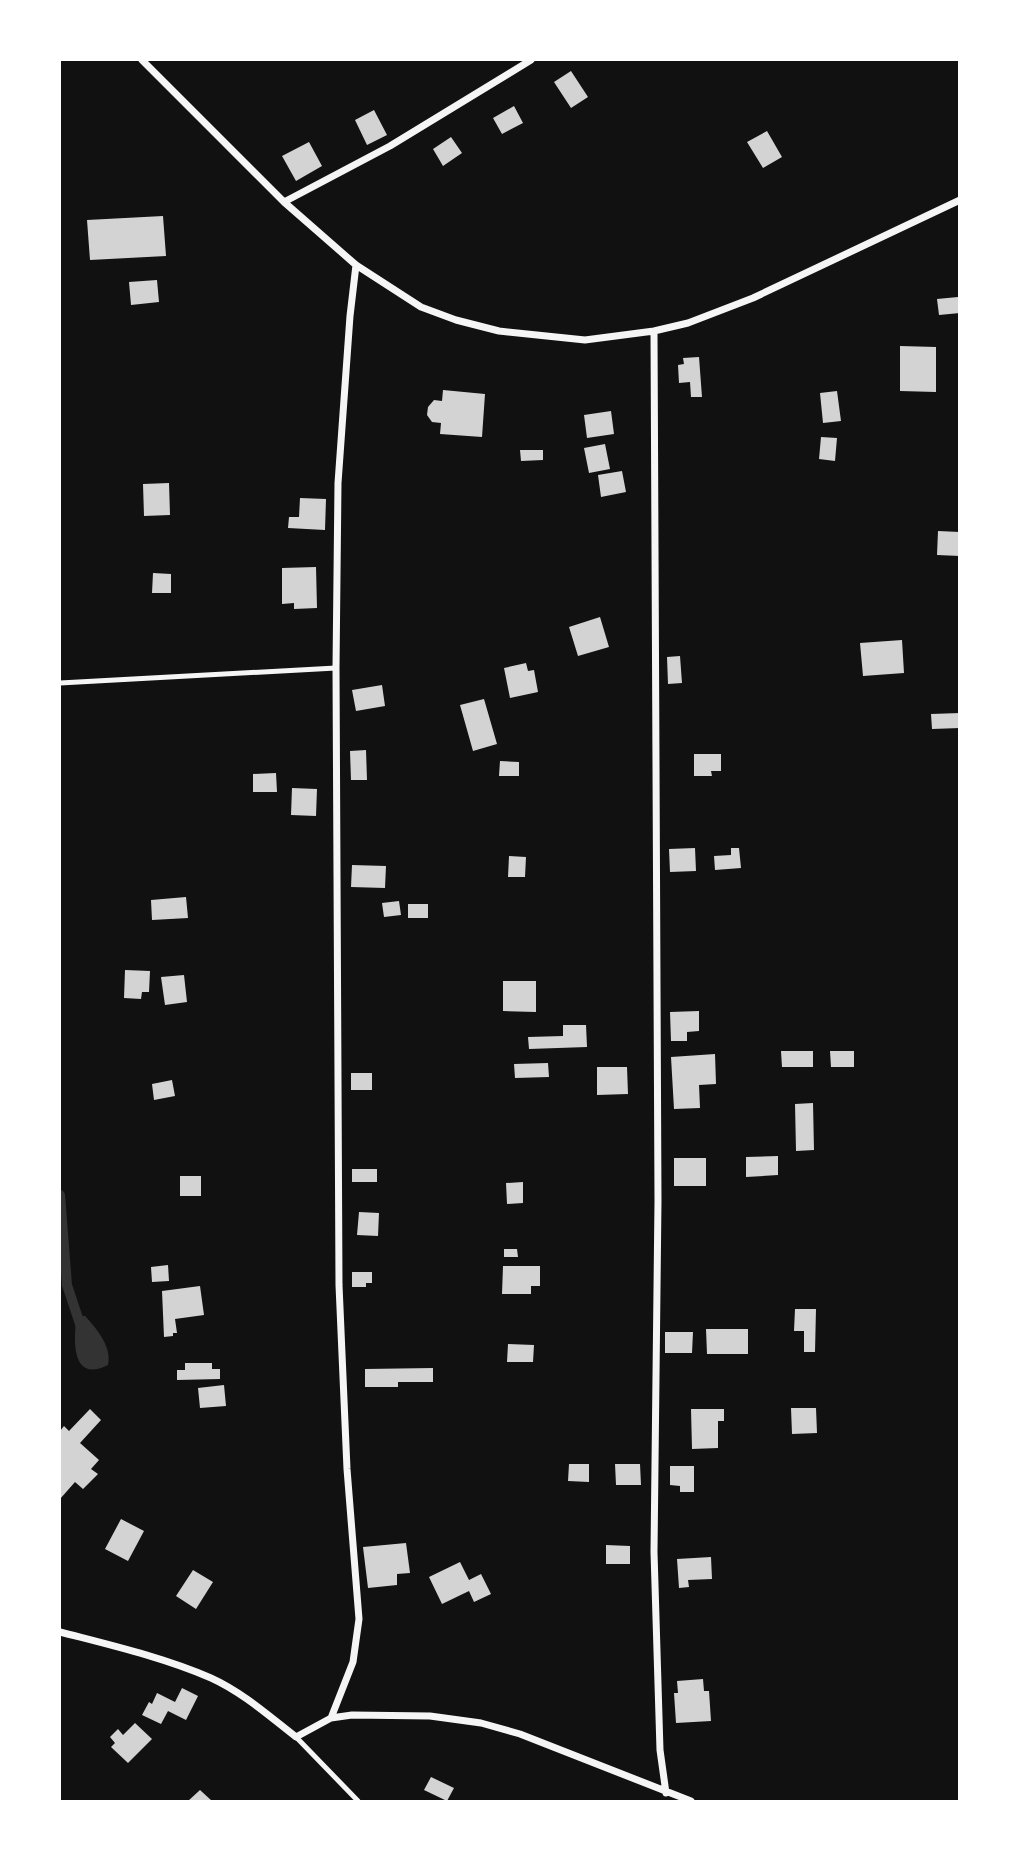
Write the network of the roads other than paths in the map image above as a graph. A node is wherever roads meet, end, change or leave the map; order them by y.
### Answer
1 (142, 60) edge
2 (531, 60) edge
3 (960, 200) edge
4 (284, 202) junction
5 (356, 265) junction
6 (654, 331) junction
7 (336, 668) junction
8 (60, 683) edge
9 (60, 1632) edge
10 (331, 1718) junction
11 (296, 1737) junction
12 (666, 1793) junction
13 (358, 1801) edge
14 (691, 1801) edge

1 - 4 street
2 - 4 street
3 - 6 street
4 - 5 street
5 - 6 street
5 - 7 street
6 - 12 street
7 - 8 lane
7 - 10 street
9 - 11 street
10 - 11 street
10 - 12 street
11 - 13 lane
12 - 14 street

